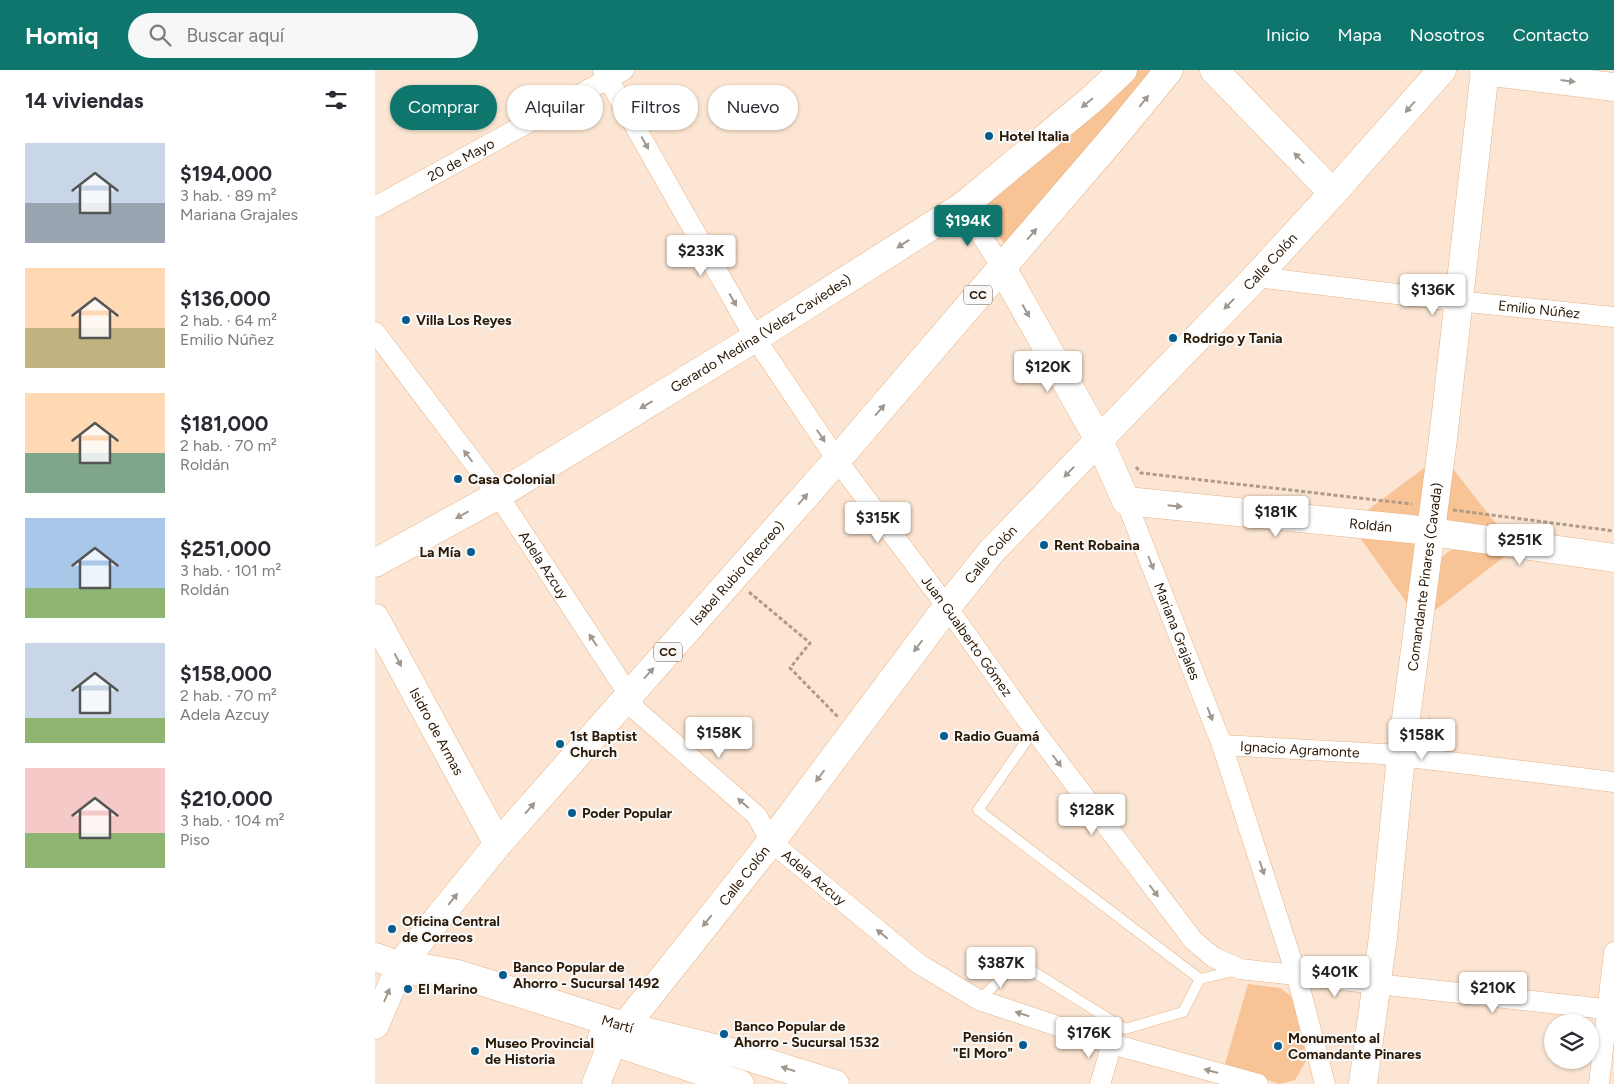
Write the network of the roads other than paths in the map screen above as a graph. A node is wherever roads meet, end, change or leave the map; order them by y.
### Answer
1 (1123, 70) edge
2 (1169, 70) edge
3 (1214, 70) edge
4 (1442, 70) edge
5 (1485, 70) edge
6 (612, 72) edge
7 (1614, 87) edge
8 (1333, 193) junction
9 (963, 206) junction
10 (375, 207) edge
11 (1002, 268) junction
12 (1256, 276) junction
13 (1457, 301) junction
14 (1614, 318) edge
15 (375, 332) edge
16 (755, 338) junction
17 (1099, 440) junction
18 (837, 460) junction
19 (498, 496) junction
20 (1127, 502) junction
21 (1433, 520) junction
22 (1614, 558) edge
23 (375, 563) edge
24 (947, 607) junction
25 (375, 618) edge
26 (629, 695) junction
27 (1034, 730) junction
28 (1222, 745) junction
29 (1401, 756) junction
30 (1614, 782) edge
31 (771, 842) junction
32 (498, 844) junction
33 (1614, 952) edge
34 (375, 957) edge
35 (401, 964) junction
36 (1240, 969) junction
37 (1297, 977) junction
38 (1200, 979) junction
39 (1376, 984) junction
40 (979, 1000) junction
41 (643, 1001) junction
42 (1611, 1009) edge
43 (375, 1025) edge
44 (651, 1032) junction
45 (619, 1034) junction
46 (1112, 1044) junction
47 (739, 1054) junction
48 (671, 1059) junction
49 (1318, 1079) edge
50 (706, 1081) edge
51 (596, 1084) edge
52 (740, 1084) edge
53 (835, 1084) edge
54 (1100, 1084) edge
55 (1258, 1084) edge
56 (1363, 1084) edge
57 (1599, 1084) edge

1 -> 9 main road, Gerardo Medina (Velez Caviedes)
11 -> 2 main road, Isabel Rubio (Recreo) / CC
8 -> 3 main road
4 -> 8 main road, Calle Colón
5 -> 7 main road
5 - 13 main road, Comandante Pinares (Cavada)
6 - 10 street, 20 de Mayo
6 -> 16 street, Juan Gualberto Gómez
8 - 12 main road, Calle Colón
9 - 11 street, Mariana Grajales
9 -> 16 main road, Gerardo Medina (Velez Caviedes)
11 -> 17 main road, Mariana Grajales
18 -> 11 main road, Isabel Rubio (Recreo) / CC
12 - 13 street, Emilio Núñez
12 -> 17 main road, Calle Colón
13 - 14 street, Emilio Núñez
13 - 21 main road, Comandante Pinares (Cavada)
19 -> 15 street, Adela Azcuy
16 -> 18 street, Juan Gualberto Gómez
16 -> 19 main road, Gerardo Medina (Velez Caviedes)
17 - 20 main road, Mariana Grajales
17 -> 24 main road, Calle Colón
18 - 24 street, Juan Gualberto Gómez
26 -> 18 main road, Isabel Rubio (Recreo) / CC
19 -> 23 main road, Gerardo Medina (Velez Caviedes)
26 -> 19 street, Adela Azcuy
20 -> 21 main road, Roldán
20 -> 28 street, Mariana Grajales
21 - 22 main road, Roldán
21 - 29 main road, Comandante Pinares (Cavada)
24 - 27 street, Juan Gualberto Gómez
24 -> 31 main road, Calle Colón
25 -> 32 main road, Isidro de Armas
31 -> 26 street, Adela Azcuy
32 -> 26 main road, Isabel Rubio (Recreo) / CC
27 -> 36 street, Juan Gualberto Gómez
27 - 38 lane
28 - 29 street, Ignacio Agramonte
28 -> 37 street, Mariana Grajales
29 - 30 street, Ignacio Agramonte
29 - 39 main road, Comandante Pinares (Cavada)
40 -> 31 street, Adela Azcuy
31 -> 41 main road, Calle Colón
35 -> 32 main road, Isabel Rubio (Recreo) / CC
33 - 42 street
34 - 35 main road, Martí
43 -> 35 main road, Isabel Rubio (Recreo) / CC
35 - 45 main road, Martí
36 - 37 street, Juan Gualberto Gómez
36 - 38 lane
37 - 39 street, Juan Gualberto Gómez
37 - 49 street, Mariana Grajales
38 - 40 lane
39 - 42 street, Juan Gualberto Gómez
39 - 56 main road, Comandante Pinares (Cavada)
46 -> 40 street, Adela Azcuy
41 - 44 main road
41 - 45 main road, Calle Colón
42 - 57 street
44 - 45 main road, Martí
44 - 47 main road, Martí
44 - 48 main road
45 - 48 main road, Martí
45 - 51 main road, Calle Colón
46 - 54 street
55 -> 46 street, Adela Azcuy
47 - 50 main road
53 -> 47 main road, Martí
48 - 50 main road, Martí
50 - 52 main road, Martí

